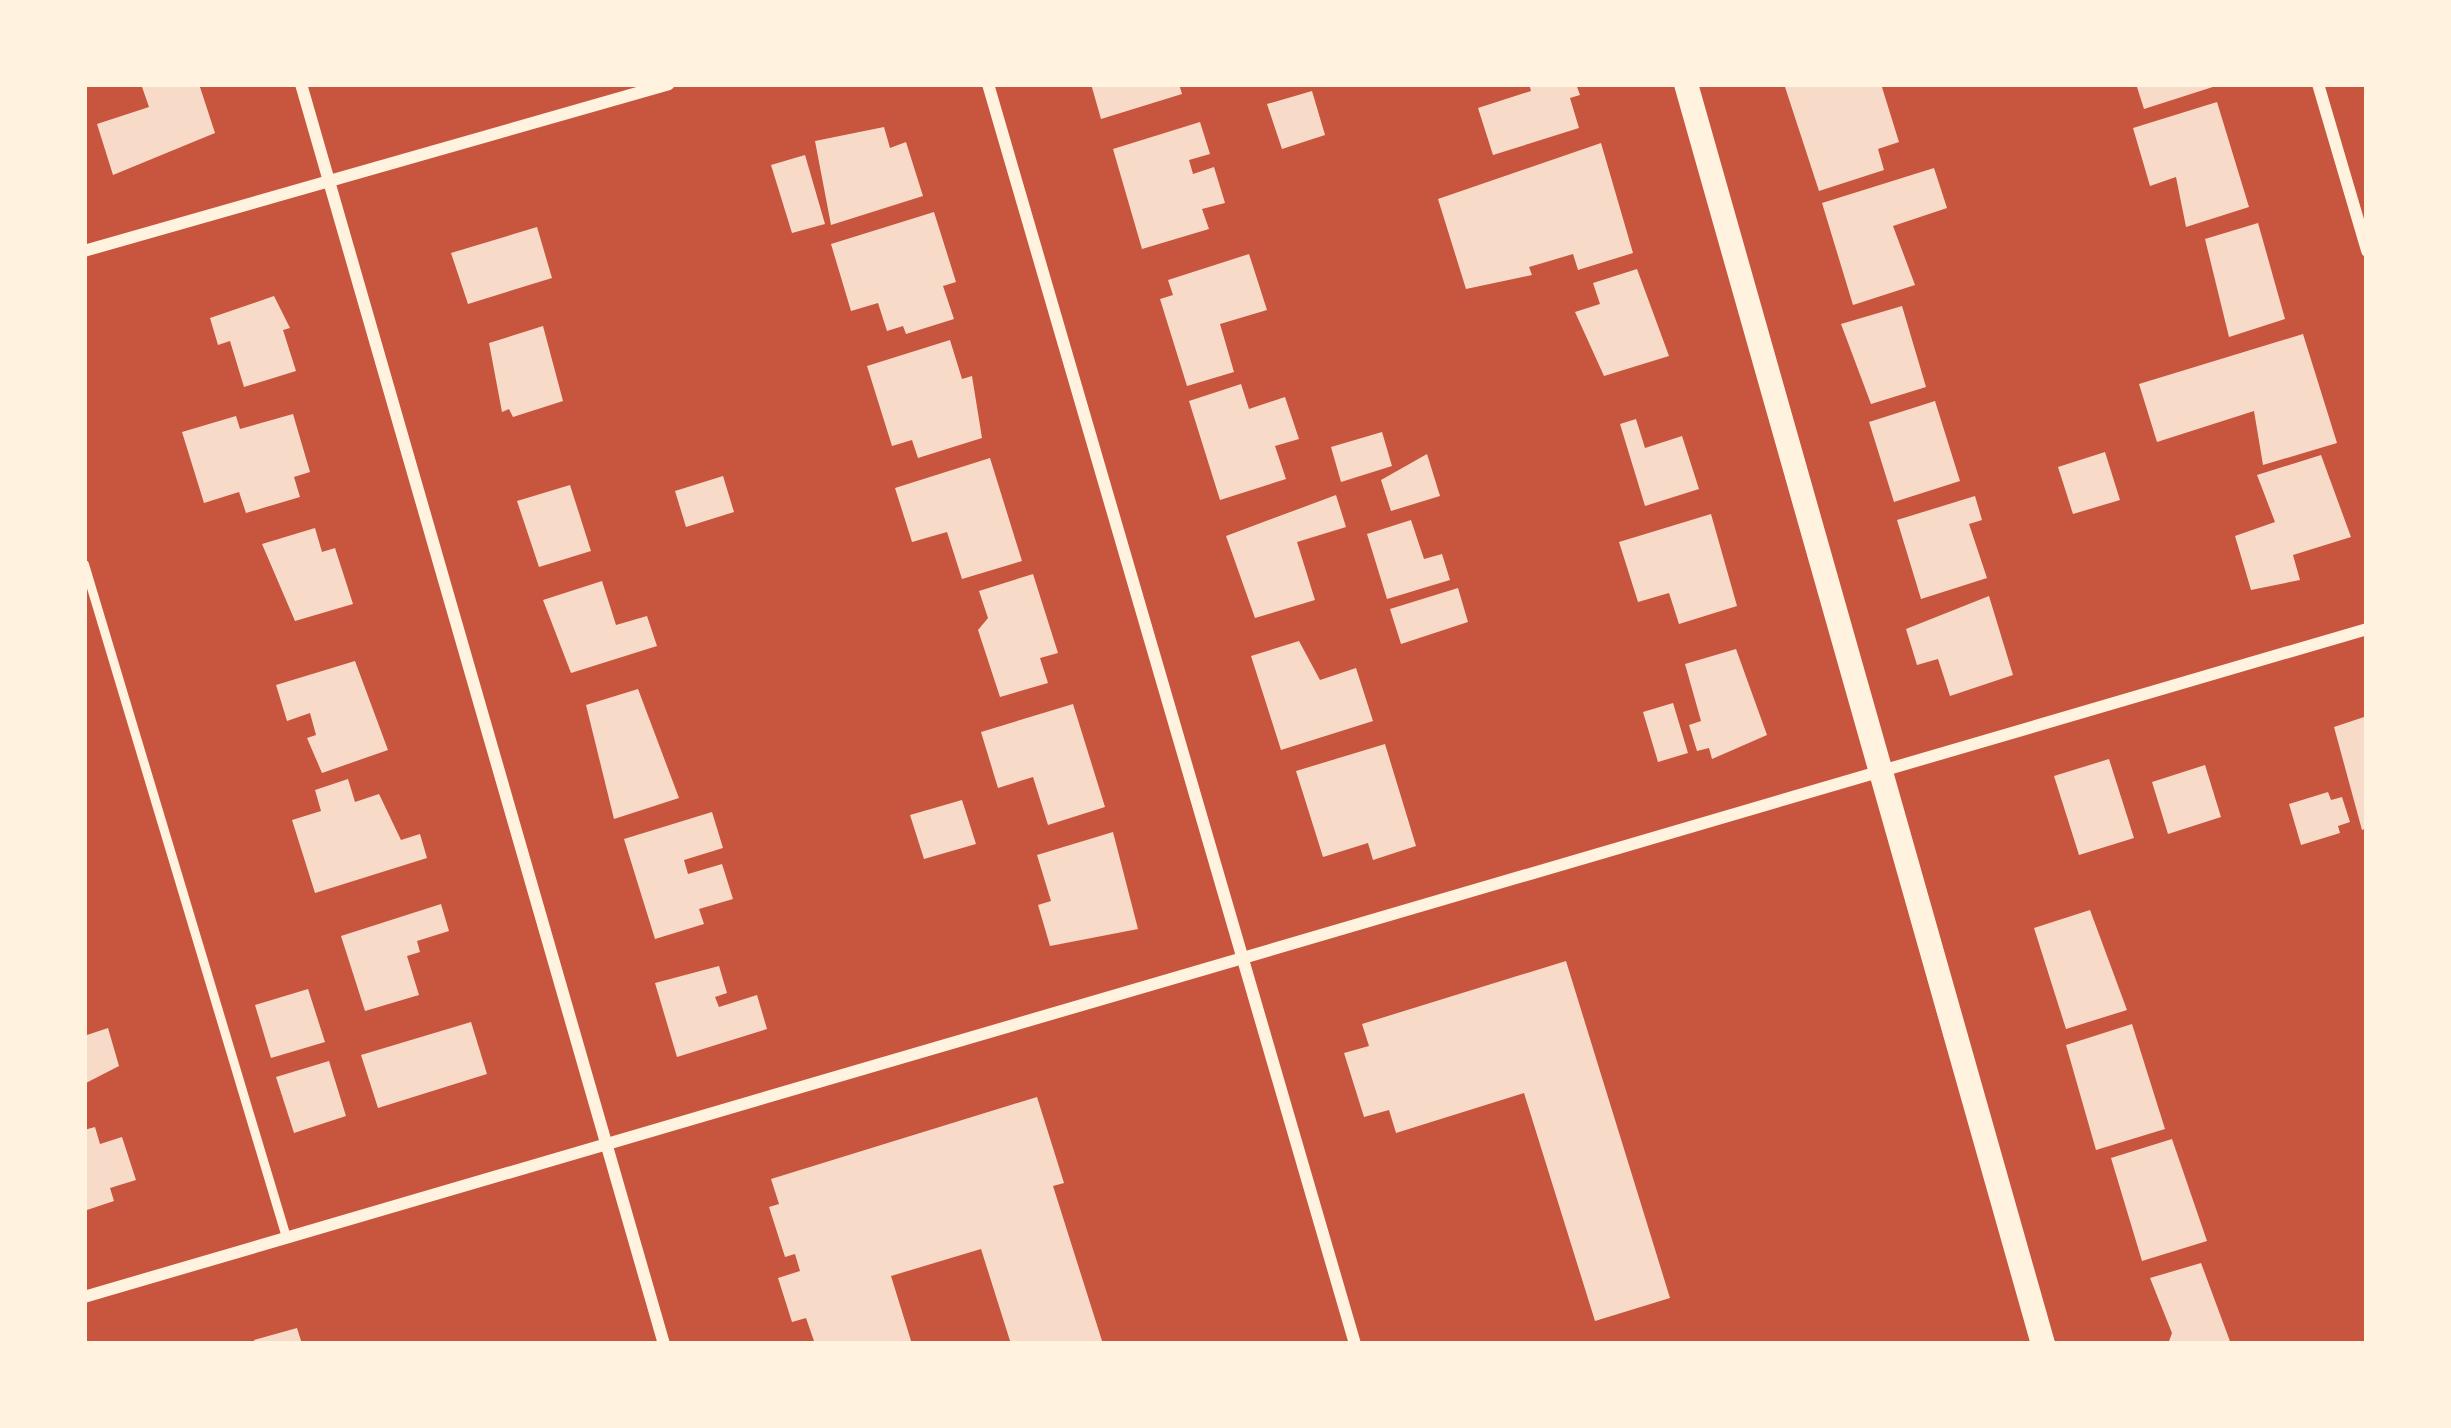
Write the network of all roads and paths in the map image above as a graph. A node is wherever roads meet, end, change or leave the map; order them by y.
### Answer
1 (301, 84) edge
2 (670, 84) edge
3 (988, 84) edge
4 (1686, 84) edge
5 (2318, 84) edge
6 (330, 181) junction
7 (84, 251) edge
8 (2367, 251) edge
9 (84, 564) edge
10 (2367, 629) edge
11 (1882, 774) junction
12 (1246, 960) junction
13 (608, 1146) junction
14 (286, 1237) junction
15 (84, 1297) edge
16 (664, 1344) edge
17 (1355, 1344) edge
18 (2043, 1344) edge

1 - 6 street
2 - 6 street
3 - 12 street
4 - 11 main road
5 - 8 street
6 - 7 street
6 - 13 street
9 - 14 lane
10 - 11 street
11 - 12 street
11 - 18 main road
12 - 13 street
12 - 17 street
13 - 14 street
13 - 16 street
14 - 15 street

